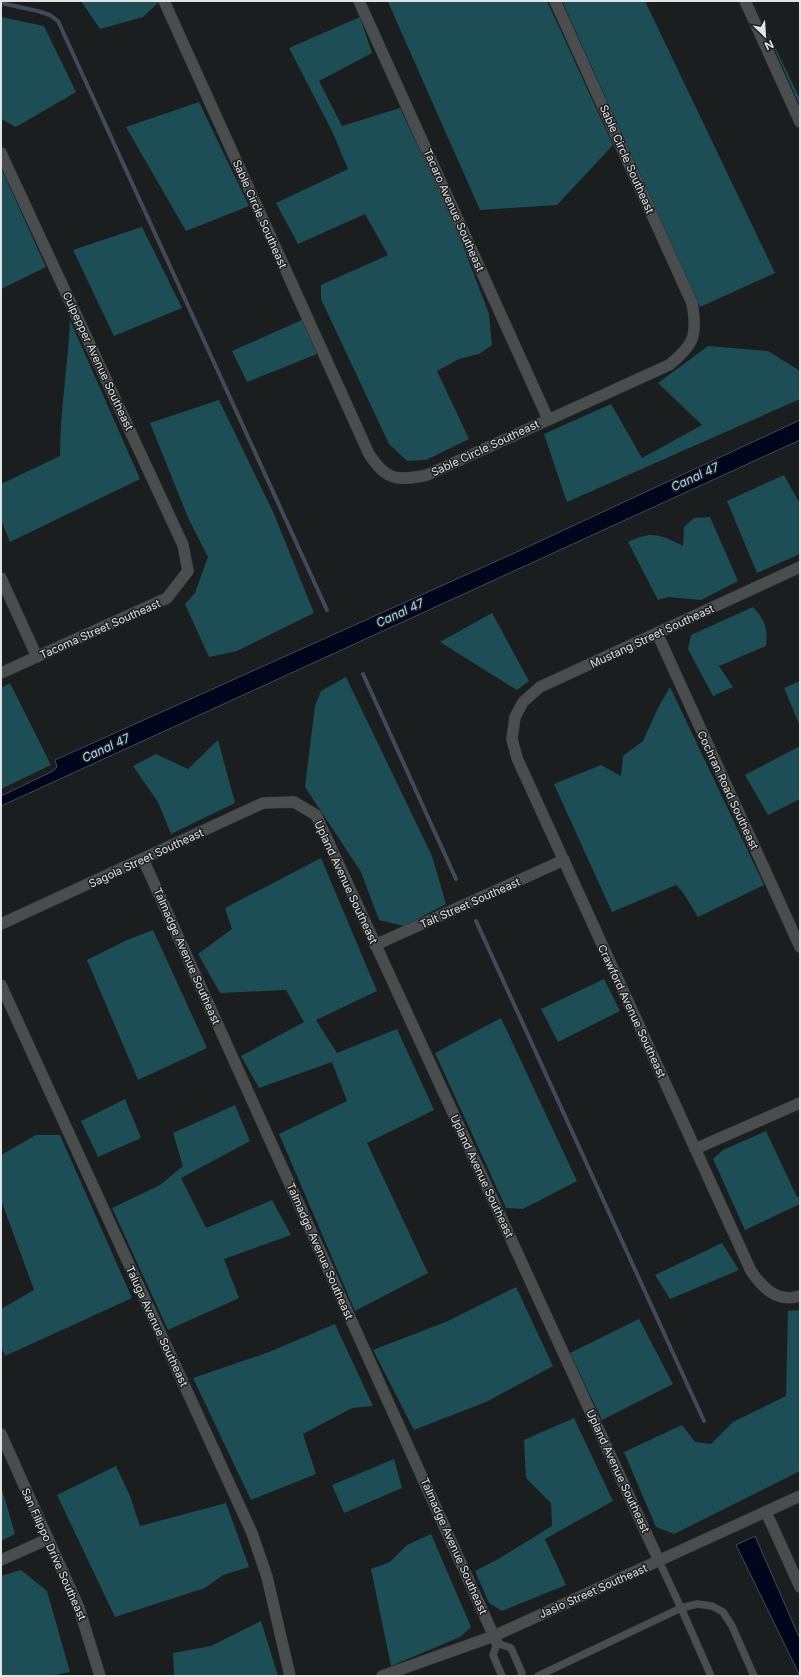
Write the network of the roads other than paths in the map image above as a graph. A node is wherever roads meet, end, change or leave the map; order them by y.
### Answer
1 (164, 1) edge
2 (359, 1) edge
3 (555, 1) edge
4 (745, 1) edge
5 (800, 122) edge
6 (1, 153) edge
7 (548, 418) junction
8 (800, 568) edge
9 (188, 571) joint
10 (1, 578) edge
11 (657, 633) junction
12 (37, 657) junction
13 (1, 673) edge
14 (515, 717) joint
15 (294, 802) joint
16 (143, 860) junction
17 (564, 860) junction
18 (1, 924) edge
19 (376, 946) junction
20 (800, 946) edge
21 (1, 985) edge
22 (800, 1103) edge
23 (695, 1149) junction
24 (800, 1296) edge
25 (1, 1434) edge
26 (800, 1496) edge
27 (766, 1512) junction
28 (48, 1539) junction
29 (1, 1560) edge
30 (659, 1561) junction
31 (800, 1587) edge
32 (681, 1608) junction
33 (496, 1639) junction
34 (100, 1676) edge
35 (290, 1676) edge
36 (382, 1676) edge
37 (502, 1676) edge
38 (521, 1676) edge
39 (538, 1676) edge
40 (711, 1676) edge
41 (754, 1676) edge

1 - 7 street, Sable Circle Southeast
2 - 7 street, Tacaro Avenue Southeast
3 - 7 street, Sable Circle Southeast
4 - 5 street
6 - 9 street, Culpepper Avenue Southeast
8 - 11 street, Mustang Street Southeast
9 - 12 street, Tacoma Street Southeast
10 - 12 street
11 - 14 street, Mustang Street Southeast
11 - 20 street, Cochran Road Southeast
12 - 13 street, Tacoma Street Southeast
14 - 17 street, Crawford Avenue Southeast
15 - 16 street, Sagola Street Southeast
15 - 19 street, Upland Avenue Southeast
16 - 18 street, Sagola Street Southeast
16 - 33 street, Talmadge Avenue Southeast
17 - 19 street, Tait Street Southeast
17 - 23 street, Crawford Avenue Southeast
19 - 30 street, Upland Avenue Southeast
21 - 35 street, Taluga Avenue Southeast
22 - 23 street
23 - 24 street, Crawford Avenue Southeast
25 - 28 street, San Filippo Drive Southeast
26 - 27 street, Jaslo Street Southeast
27 - 30 street, Jaslo Street Southeast
27 - 31 street
28 - 29 street
28 - 34 street, San Filippo Drive Southeast
30 - 32 lane
30 - 33 street, Jaslo Street Southeast
32 - 39 lane
32 - 40 lane
32 - 41 lane
33 - 36 street, Jaslo Street Southeast
33 - 37 lane
33 - 38 lane

